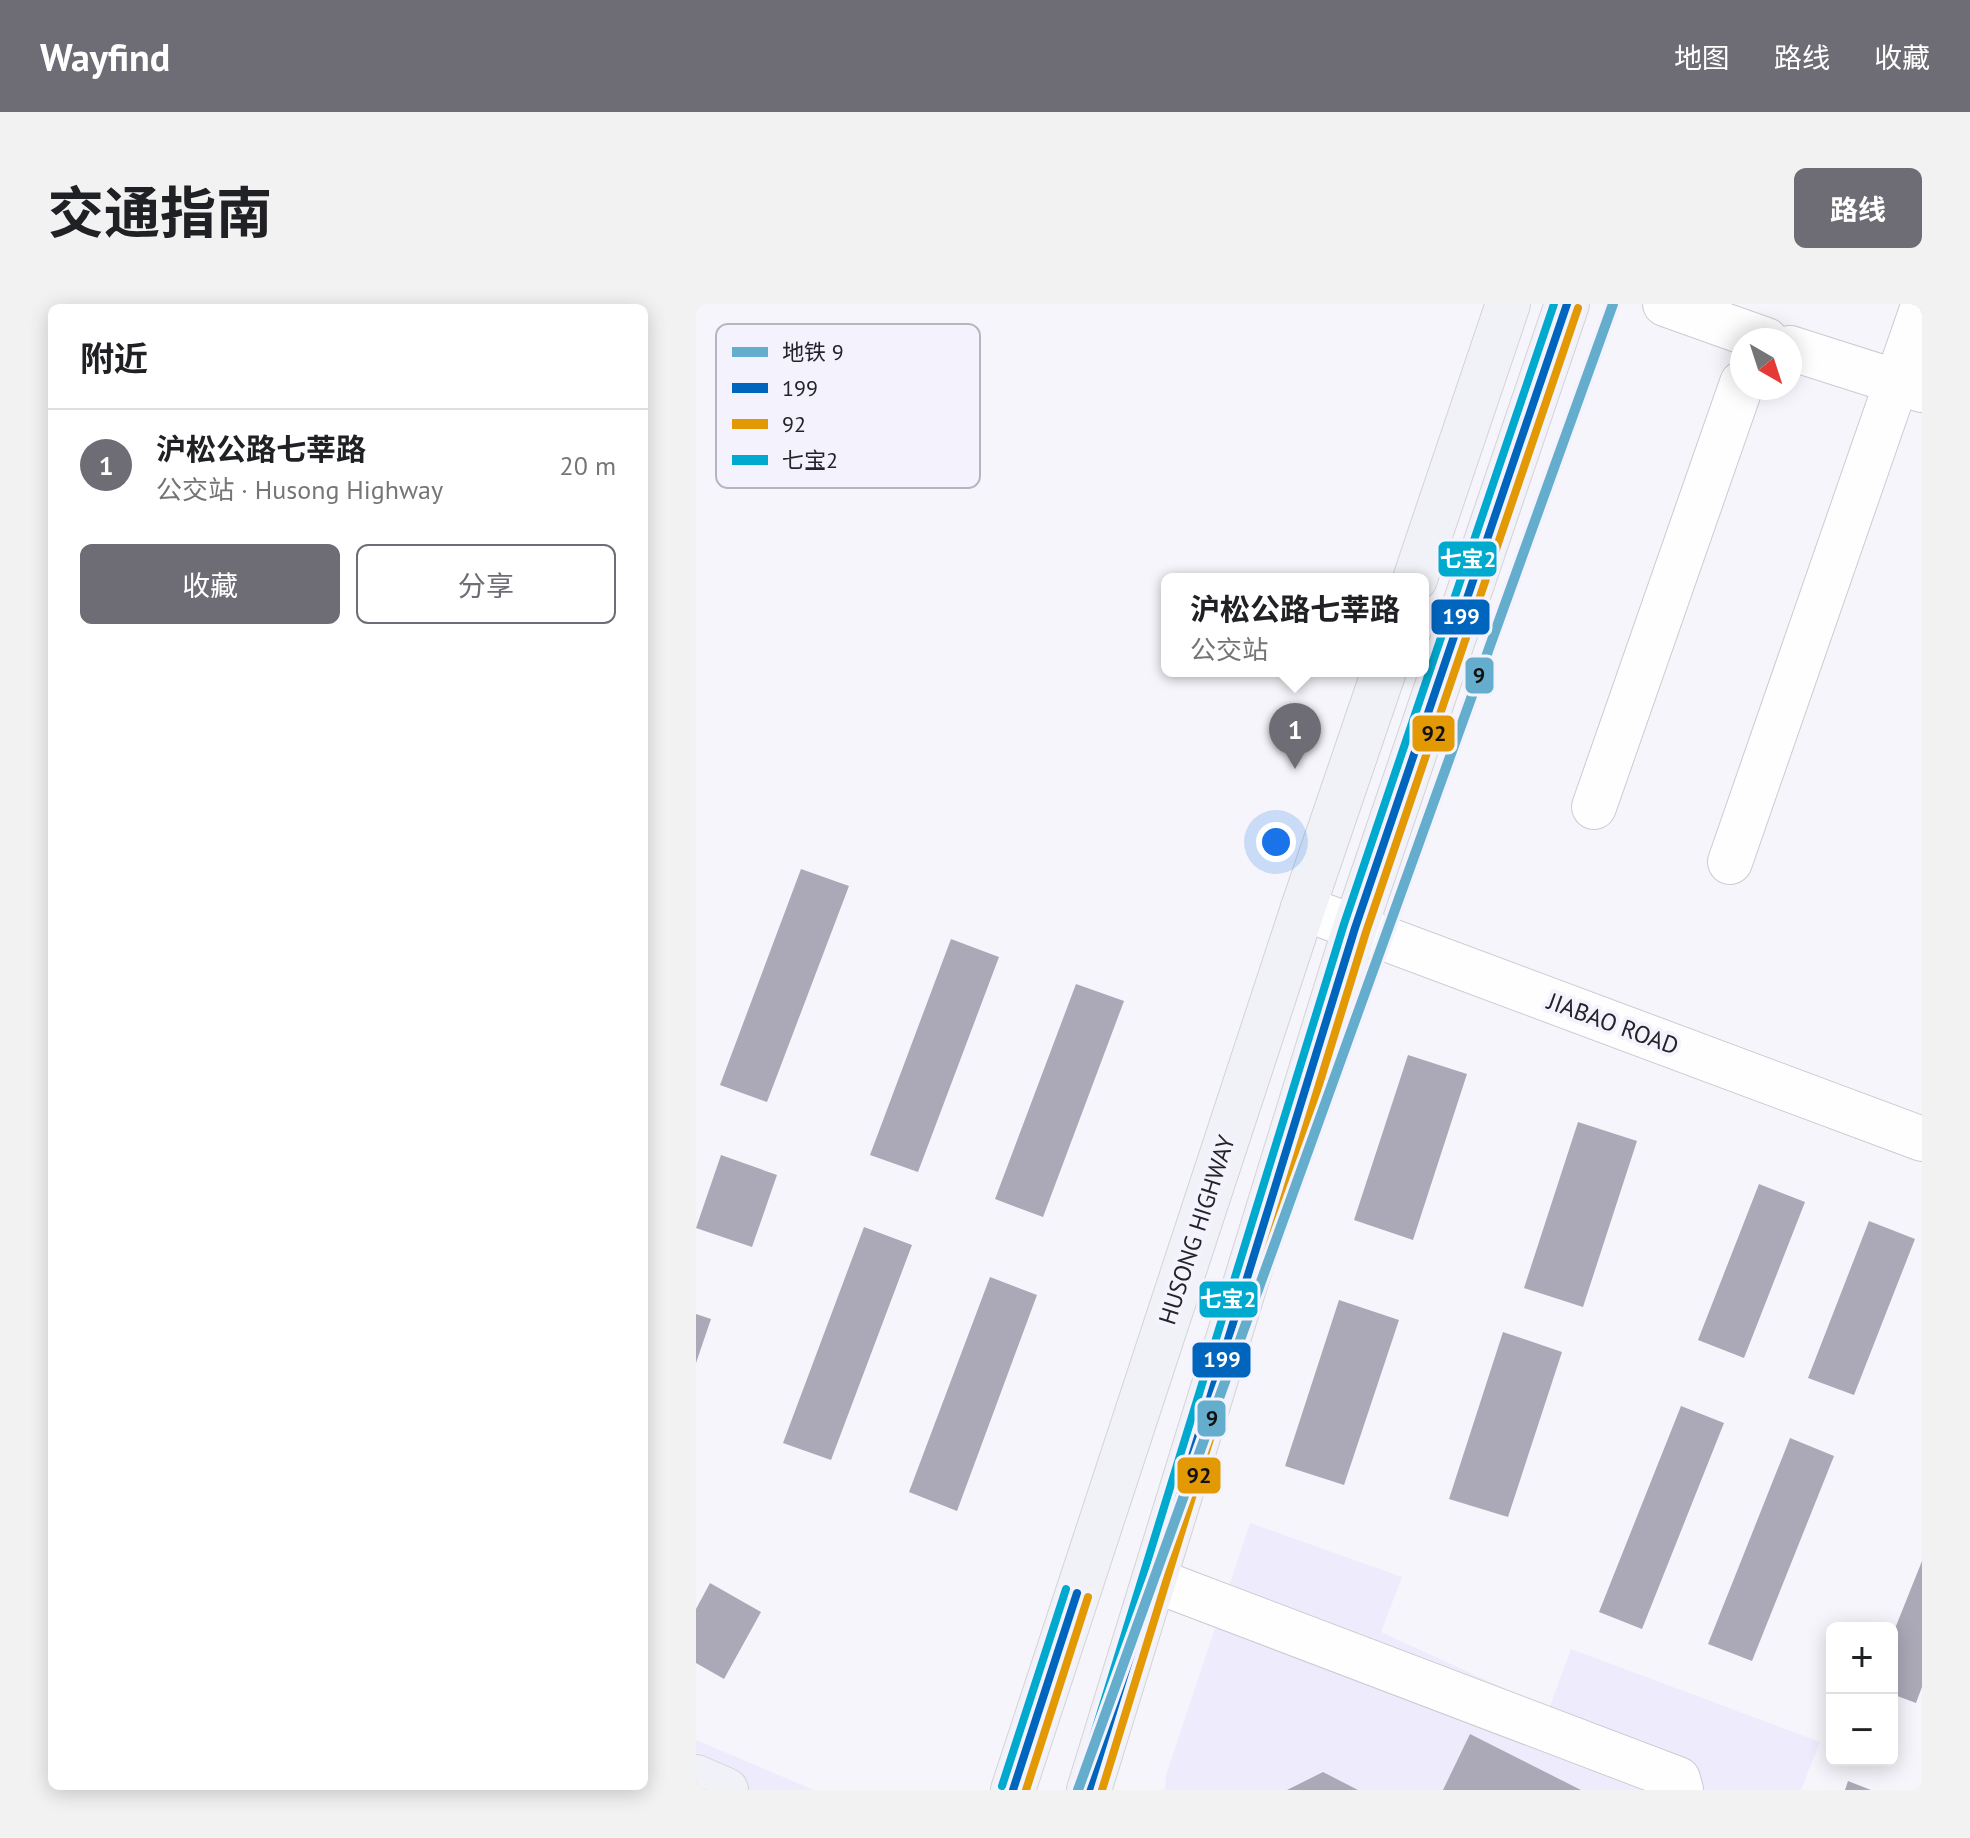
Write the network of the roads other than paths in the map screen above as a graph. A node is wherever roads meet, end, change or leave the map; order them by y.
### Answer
1 (1508, 304) edge
2 (1567, 304) edge
3 (1665, 304) edge
4 (1922, 309) edge
5 (1747, 328) edge
6 (1802, 346) edge
7 (1910, 386) edge
8 (1736, 400) edge
9 (1417, 573) edge
10 (1382, 677) edge
11 (1594, 807) dead end
12 (1730, 862) dead end
13 (1303, 908) junction
14 (1355, 928) junction
15 (1922, 1139) edge
16 (1154, 1580) junction
17 (696, 1777) edge
18 (726, 1790) edge
19 (1013, 1790) edge
20 (1089, 1790) edge
21 (1681, 1790) edge

1 - 9 main road
2 - 14 main road
3 - 5 street
4 - 7 street
6 - 7 street
7 - 12 street
8 - 11 street
10 - 13 main road, HUSONG HIGHWAY
13 - 14 street, JIABAO ROAD
13 - 19 main road, HUSONG HIGHWAY
14 - 15 street, JIABAO ROAD
14 - 16 main road
16 - 20 main road
16 - 21 street
17 - 18 main road

